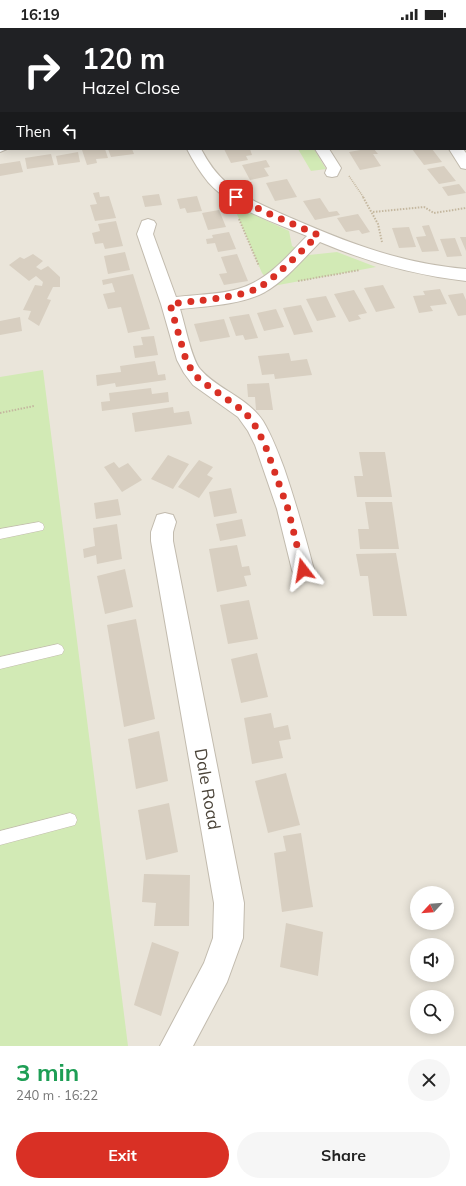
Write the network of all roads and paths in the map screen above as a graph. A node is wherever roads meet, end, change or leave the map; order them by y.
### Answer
1 (195, 150) edge
2 (323, 150) edge
3 (457, 150) edge
4 (466, 165) edge
5 (332, 173) joint
6 (466, 208) edge
7 (373, 212) junction
8 (148, 224) dead end
9 (318, 235) junction
10 (376, 259) junction
11 (466, 275) edge
12 (170, 304) junction
13 (34, 406) dead end
14 (0, 413) edge
15 (165, 522) dead end
16 (39, 527) dead end
17 (0, 534) edge
18 (303, 570) dead end
19 (58, 650) dead end
20 (0, 663) edge
21 (70, 820) dead end
22 (0, 838) edge
23 (176, 1046) edge

1 - 9 street
2 - 5 street
3 - 4 street
5 - 7 path
6 - 7 path
7 - 10 path
8 - 12 street
9 - 10 street
9 - 12 street
10 - 11 street
12 - 18 street
13 - 14 path
15 - 23 street, Dale Road
16 - 17 lane
19 - 20 lane
21 - 22 lane

